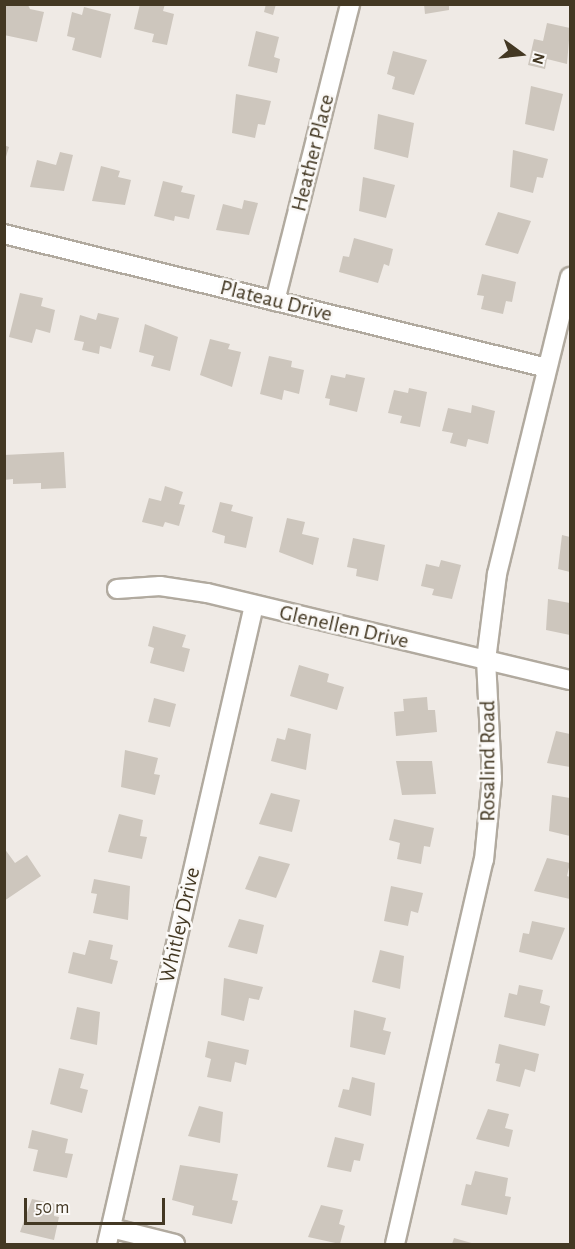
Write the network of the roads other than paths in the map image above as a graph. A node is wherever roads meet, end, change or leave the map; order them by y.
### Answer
1 (350, 4) edge
2 (4, 234) edge
3 (570, 277) edge
4 (275, 301) junction
5 (547, 369) junction
6 (117, 589) dead end
7 (254, 605) junction
8 (486, 660) junction
9 (570, 680) edge
10 (109, 1236) edge
11 (175, 1245) edge
12 (395, 1245) edge

1 - 4 street, Heather Place
2 - 4 street, Plateau Drive
3 - 5 street, Rosalind Road
4 - 5 street, Plateau Drive
5 - 8 street, Rosalind Road
6 - 7 street, Glenellen Drive
7 - 8 street, Glenellen Drive
7 - 10 street, Whitley Drive
8 - 9 street, Glenellen Drive
8 - 12 street, Rosalind Road
10 - 11 street

